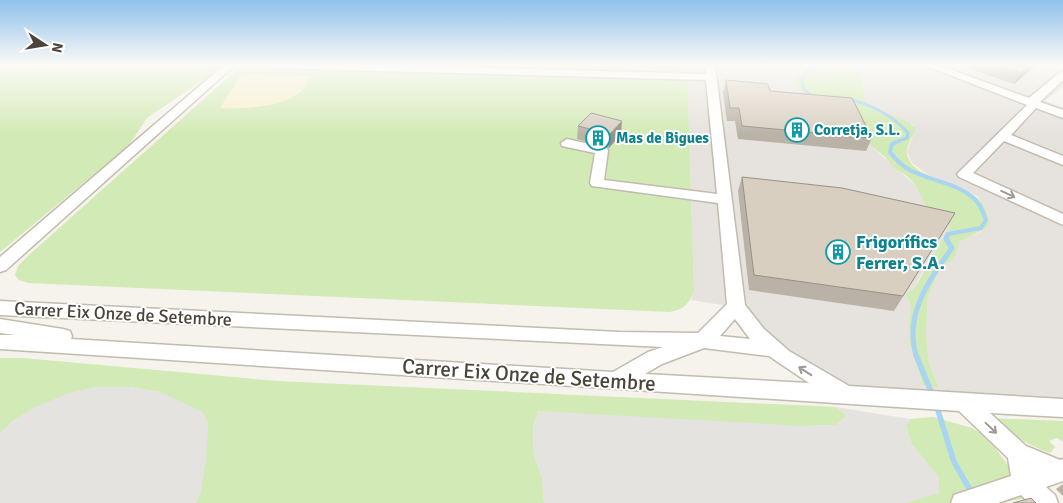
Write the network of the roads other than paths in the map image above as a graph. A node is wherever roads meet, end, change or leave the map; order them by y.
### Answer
1 (203, 88) edge
2 (713, 88) edge
3 (994, 88) edge
4 (1047, 88) edge
5 (1034, 103) junction
6 (1063, 114) edge
7 (1002, 136) junction
8 (567, 142) dead end
9 (1063, 161) edge
10 (724, 199) junction
11 (1063, 220) edge
12 (0, 266) edge
13 (736, 306) junction
14 (0, 308) edge
15 (0, 326) edge
16 (636, 339) junction
17 (703, 341) junction
18 (0, 342) edge
19 (770, 348) junction
20 (144, 350) junction
21 (655, 358) junction
22 (616, 380) junction
23 (848, 394) junction
24 (915, 399) joint
25 (958, 402) junction
26 (1063, 408) edge
27 (1018, 453) junction
28 (1062, 470) edge
29 (1024, 482) junction
30 (971, 500) edge
31 (1046, 503) edge

1 - 12 street
2 - 10 street
3 - 5 street
4 - 5 street
5 - 6 street
5 - 7 street
7 - 9 street
7 -> 11 street
8 - 10 street
10 - 13 street
13 - 17 street
13 - 19 street
14 - 16 street, Carrer Eix Onze de Setembre
15 - 20 street, Carrer Eix Onze de Setembre
16 - 17 street, Carrer Eix Onze de Setembre
16 - 21 street, Carrer Eix Onze de Setembre
17 - 19 street, Carrer Eix Onze de Setembre
17 - 21 street
18 - 20 street, Carrer Eix Onze de Setembre
23 -> 19 street
20 - 22 street, Carrer Eix Onze de Setembre
21 - 22 street
22 - 23 street, Carrer Eix Onze de Setembre
23 - 24 street, Carrer Eix Onze de Setembre
24 - 25 street
25 - 26 street
25 -> 27 street
27 - 28 street
27 - 29 street
28 - 29 street
29 - 30 street
29 - 31 street

